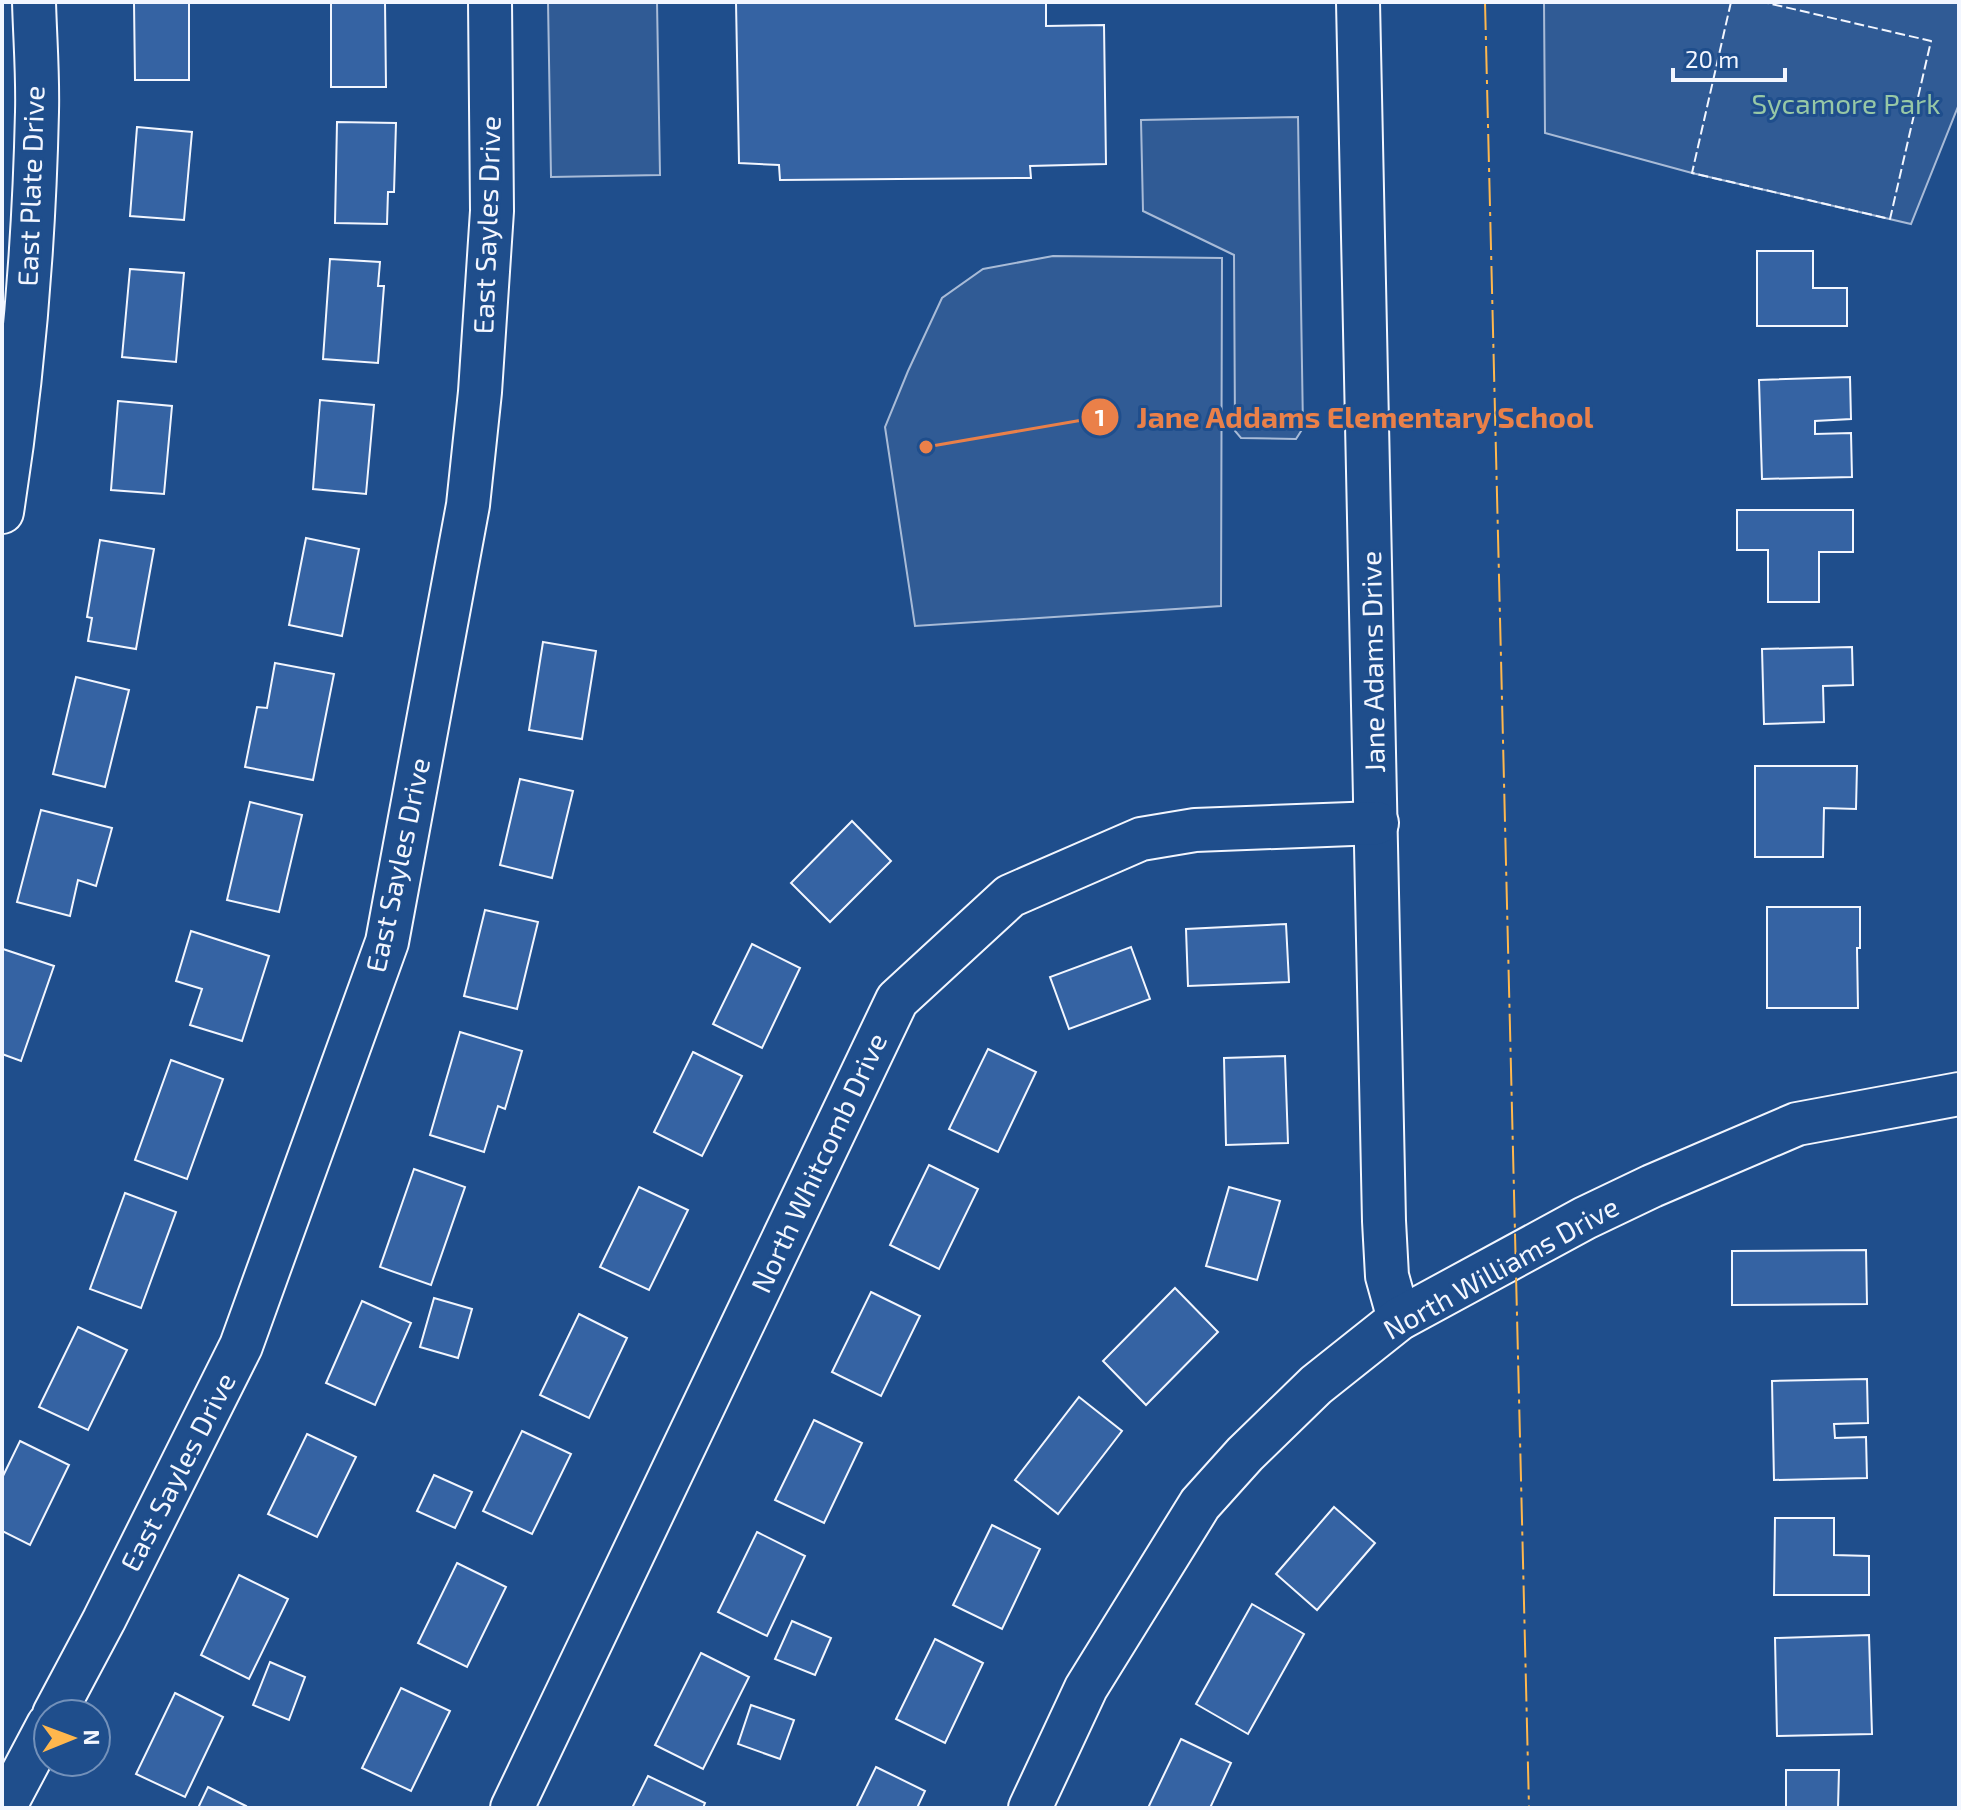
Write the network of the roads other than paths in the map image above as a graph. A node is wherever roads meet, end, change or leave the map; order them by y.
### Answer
1 (34, 2) edge
2 (490, 2) edge
3 (1358, 2) edge
4 (2, 512) edge
5 (1377, 823) junction
6 (1959, 1094) edge
7 (1399, 1319) junction
8 (63, 1698) edge
9 (32, 1755) edge
10 (4, 1808) edge
11 (512, 1808) edge
12 (1030, 1808) edge

1 - 4 street, East Plate Drive
2 - 8 street, East Sayles Drive
3 - 5 street, Jane Adams Drive
5 - 7 street, Jane Adams Drive
5 - 11 street, North Whitcomb Drive
6 - 7 street, North Williams Drive
7 - 12 street, North Williams Drive
9 - 10 street

